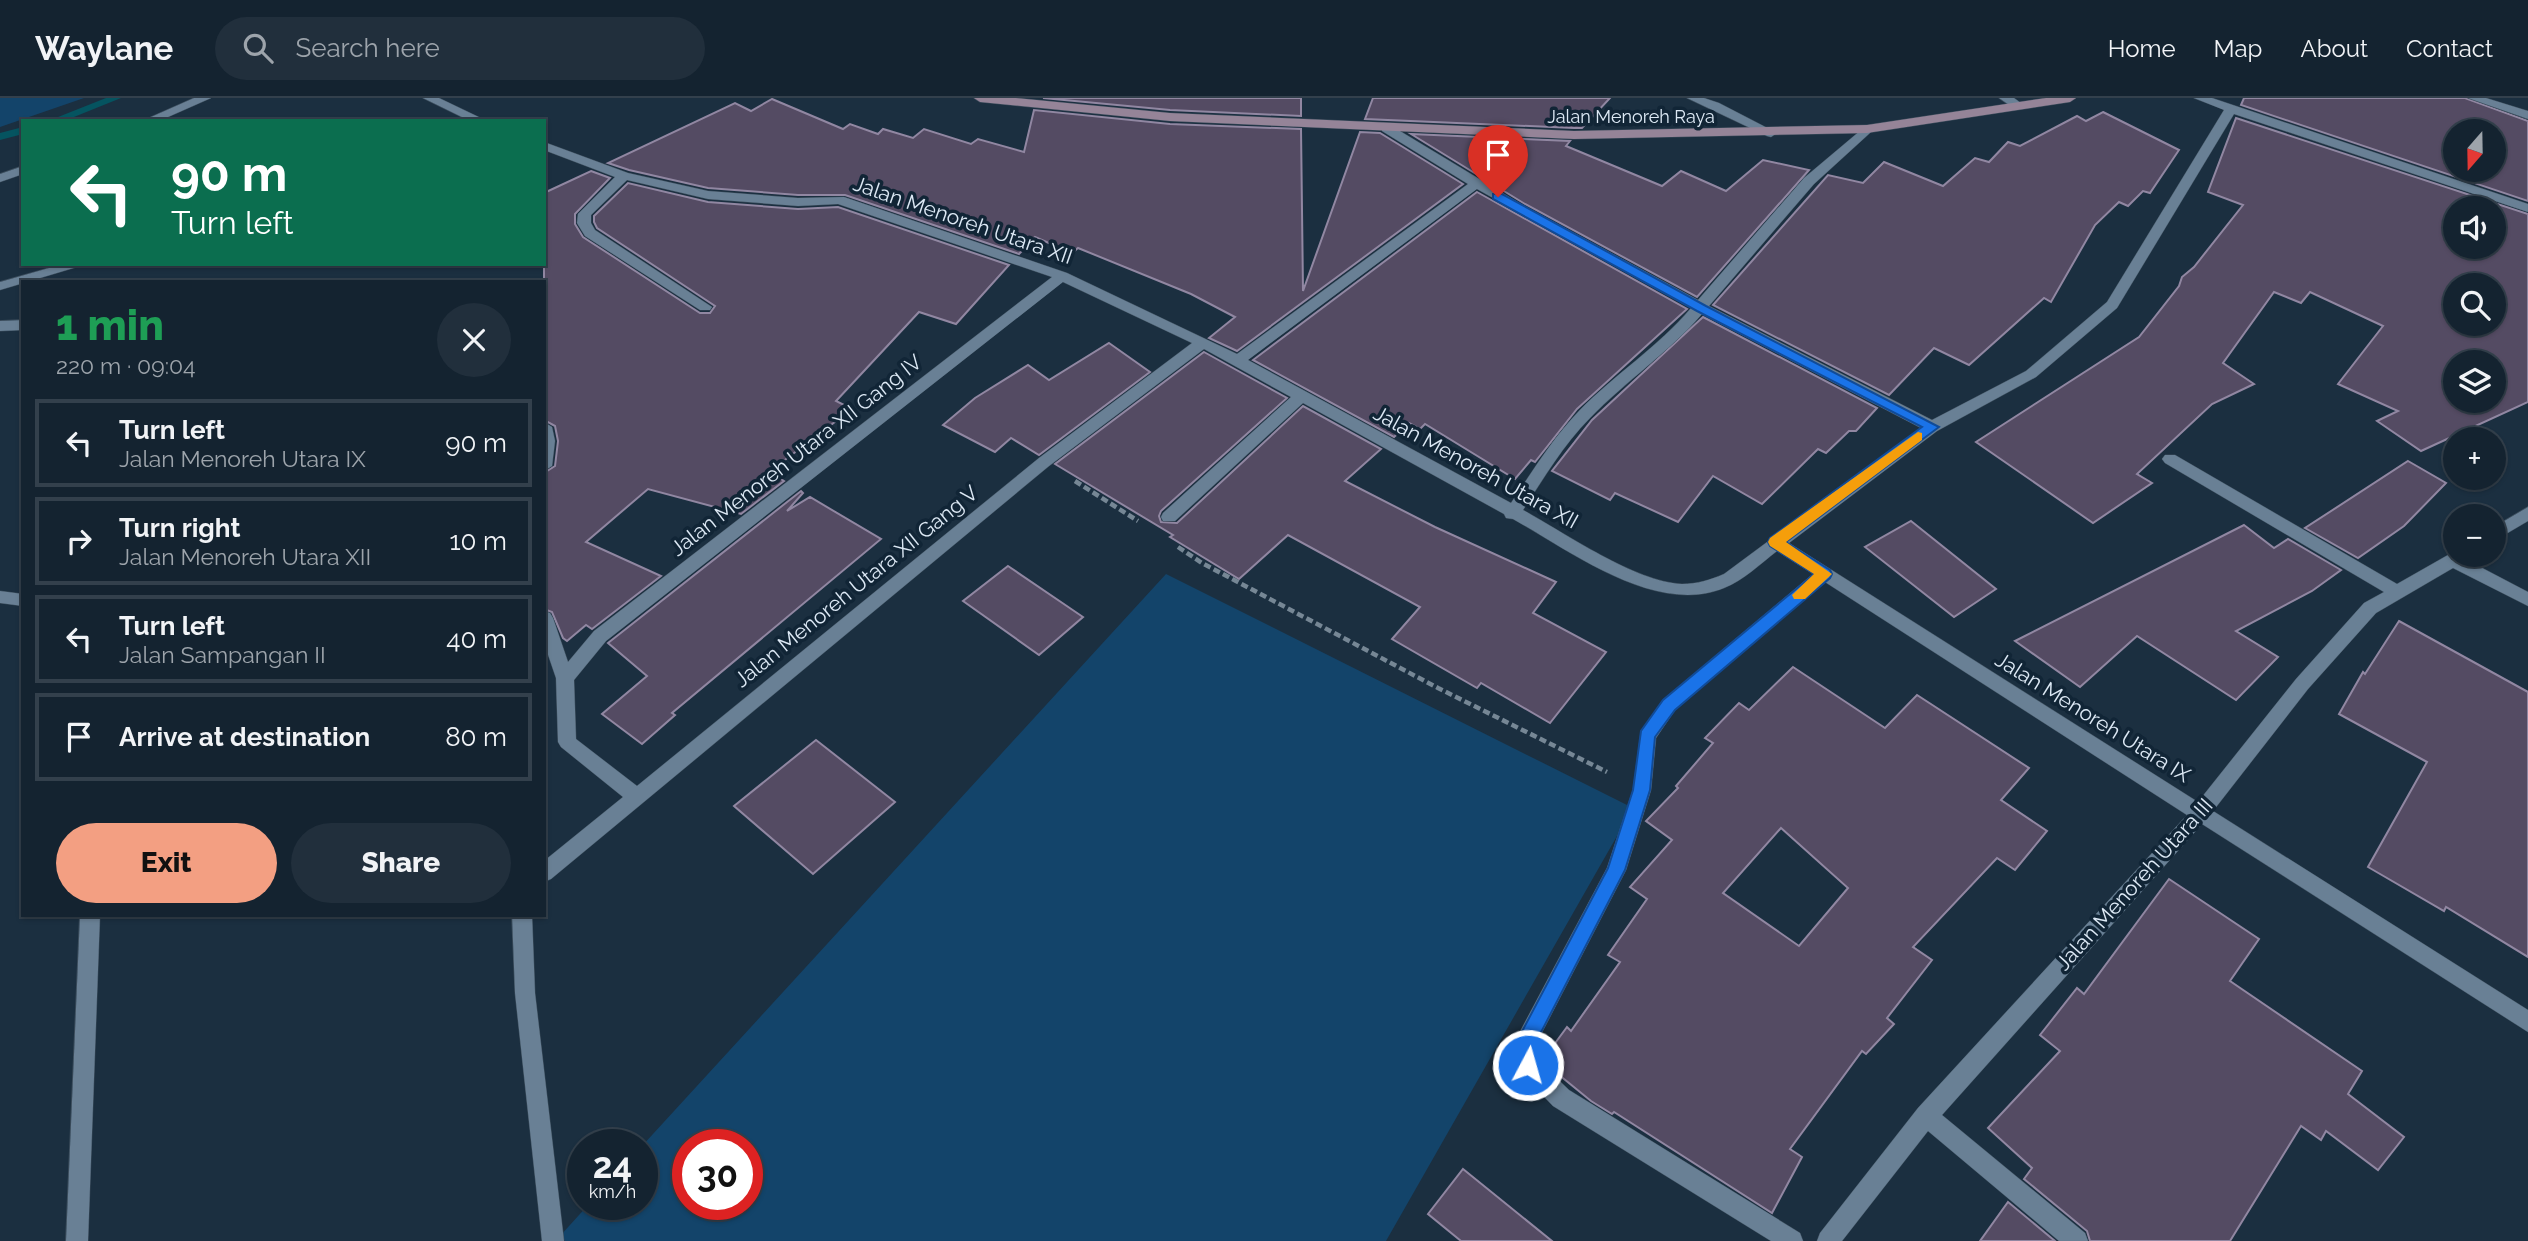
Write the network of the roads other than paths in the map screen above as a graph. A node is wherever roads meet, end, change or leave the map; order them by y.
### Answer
1 (205, 98) edge
2 (429, 98) edge
3 (980, 98) edge
4 (1693, 98) edge
5 (2005, 98) edge
6 (2070, 98) edge
7 (2200, 98) edge
8 (2474, 98) edge
9 (995, 99) edge
10 (2020, 106) junction
11 (2231, 108) junction
12 (2528, 115) edge
13 (153, 119) edge
14 (476, 119) edge
15 (1386, 128) junction
16 (1867, 129) junction
17 (1770, 133) junction
18 (546, 147) edge
19 (21, 171) edge
20 (624, 176) junction
21 (0, 178) edge
22 (1475, 184) junction
23 (2528, 208) edge
24 (73, 266) edge
25 (1062, 276) junction
26 (21, 280) edge
27 (22, 280) edge
28 (0, 286) edge
29 (705, 307) dead end
30 (1701, 309) junction
31 (0, 326) edge
32 (21, 326) edge
33 (1203, 342) junction
34 (1238, 361) junction
35 (1301, 397) junction
36 (1932, 427) junction
37 (2170, 458) dead end
38 (2528, 513) edge
39 (1512, 514) junction
40 (1169, 517) dead end
41 (2506, 527) edge
42 (1775, 542) junction
43 (2443, 566) edge
44 (2473, 567) edge
45 (1825, 574) junction
46 (2397, 592) junction
47 (0, 597) edge
48 (21, 600) edge
49 (2528, 600) edge
50 (546, 624) edge
51 (565, 678) junction
52 (636, 796) junction
53 (2201, 812) junction
54 (546, 871) edge
55 (90, 917) edge
56 (522, 917) edge
57 (2528, 1022) edge
58 (1926, 1116) junction
59 (77, 1241) edge
60 (553, 1241) edge
61 (1792, 1241) edge
62 (1828, 1241) edge
63 (2077, 1241) edge

1 - 13 street
2 - 14 street
3 - 9 main road, Jalan Menoreh Raya
4 - 17 street
5 - 10 street
6 - 10 main road, Jalan Menoreh Raya
7 - 11 street
8 - 12 street
9 - 15 main road, Jalan Menoreh Raya
10 - 16 main road, Jalan Menoreh Raya
11 - 23 street
11 - 36 street, Jalan Menoreh Utara XII
15 - 17 main road, Jalan Menoreh Raya
15 - 22 street
16 - 17 main road, Jalan Menoreh Raya
16 - 30 street
18 - 20 street, Jalan Menoreh Utara XII
19 - 21 street
20 - 25 street, Jalan Menoreh Utara XII
20 - 29 street
22 - 30 street
22 - 34 street
24 - 27 street
25 - 33 street, Jalan Menoreh Utara XII
25 - 51 street, Jalan Menoreh Utara XII Gang IV
26 - 28 street
30 - 36 street
30 - 39 street
31 - 32 street
33 - 34 street, Jalan Menoreh Utara XII
33 - 52 street, Jalan Menoreh Utara XII Gang V
34 - 35 street, Jalan Menoreh Utara XII
35 - 39 street, Jalan Menoreh Utara XII
35 - 40 street
36 - 42 street, Jalan Menoreh Utara XII
37 - 46 street
38 - 41 street
39 - 42 street, Jalan Menoreh Utara XII
42 - 45 street, Jalan Menoreh Utara IX
43 - 46 street, Jalan Menoreh Utara III
44 - 49 street
45 - 53 street, Jalan Menoreh Utara IX
45 - 61 street
46 - 53 street, Jalan Menoreh Utara III
47 - 48 street
50 - 51 street
51 - 52 street
52 - 54 street, Jalan Menoreh Utara XII Gang V
53 - 57 street, Jalan Menoreh Utara IX
53 - 58 street, Jalan Menoreh Utara III
55 - 59 street
56 - 60 street
58 - 62 street, Jalan Menoreh Utara III
58 - 63 street

